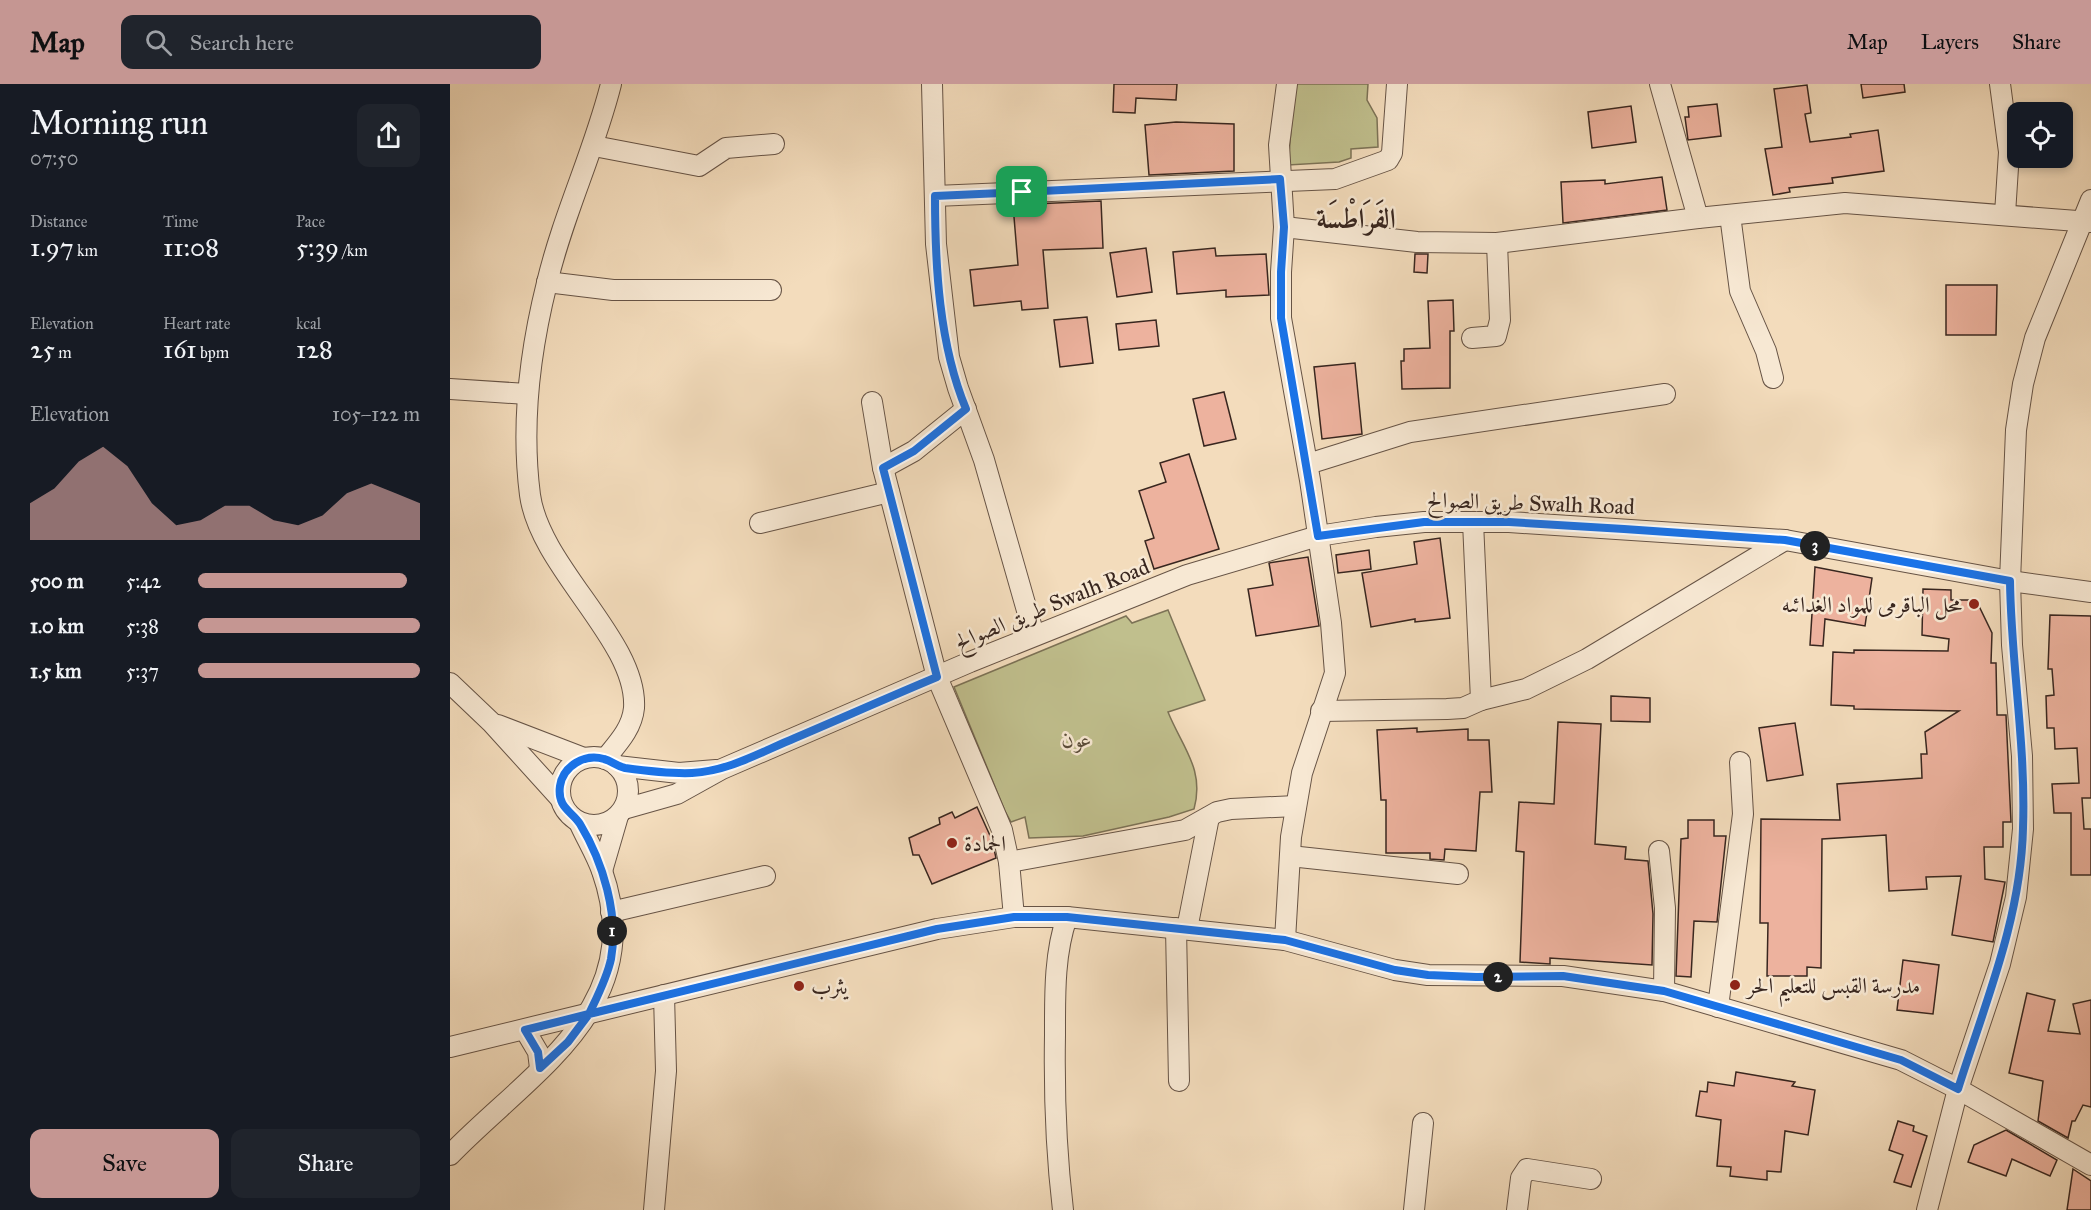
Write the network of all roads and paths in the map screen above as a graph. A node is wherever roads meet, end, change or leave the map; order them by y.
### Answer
1 (611, 84) edge
2 (932, 84) edge
3 (1287, 84) edge
4 (1397, 84) edge
5 (1660, 84) edge
6 (2000, 84) edge
7 (774, 144) dead end
8 (594, 146) junction
9 (1280, 179) junction
10 (935, 196) junction
11 (2091, 200) edge
12 (1730, 214) junction
13 (2005, 214) junction
14 (1698, 218) junction
15 (2085, 222) edge
16 (1284, 227) junction
17 (1497, 243) junction
18 (547, 282) junction
19 (771, 290) dead end
20 (1472, 338) dead end
21 (1773, 378) dead end
22 (450, 388) edge
23 (527, 394) junction
24 (1665, 394) dead end
25 (872, 402) dead end
26 (966, 409) junction
27 (1308, 464) junction
28 (883, 468) junction
29 (889, 492) junction
30 (1473, 522) junction
31 (760, 523) dead end
32 (1318, 536) junction
33 (1785, 540) junction
34 (2010, 581) junction
35 (2091, 592) edge
36 (1034, 635) junction
37 (937, 677) junction
38 (450, 683) edge
39 (1481, 699) junction
40 (1321, 711) junction
41 (492, 723) junction
42 (585, 758) junction
43 (1740, 762) dead end
44 (611, 763) junction
45 (722, 769) junction
46 (560, 798) junction
47 (1296, 806) junction
48 (621, 812) junction
49 (1209, 817) junction
50 (579, 822) junction
51 (1659, 851) dead end
52 (1290, 856) junction
53 (1009, 862) junction
54 (602, 871) junction
55 (1458, 874) dead end
56 (765, 876) dead end
57 (611, 912) junction
58 (1014, 917) junction
59 (1067, 917) junction
60 (1182, 928) junction
61 (1285, 940) junction
62 (1664, 991) junction
63 (664, 995) junction
64 (1718, 1007) junction
65 (589, 1014) junction
66 (525, 1030) junction
67 (450, 1047) edge
68 (540, 1068) junction
69 (1179, 1081) dead end
70 (1958, 1089) junction
71 (1423, 1124) dead end
72 (450, 1155) edge
73 (2091, 1165) edge
74 (1591, 1179) dead end
75 (654, 1210) edge
76 (1063, 1210) edge
77 (1414, 1210) edge
78 (1517, 1210) edge
79 (1927, 1210) edge

1 - 8 street
2 - 10 street
3 - 9 street
4 - 9 street
5 - 14 street
6 - 13 street
7 - 8 street
8 - 18 street
9 - 10 street
9 - 16 street
10 - 26 street
11 - 15 street
12 - 13 street
12 - 14 street
12 - 21 street
13 - 15 street
14 - 17 street
15 - 34 street
16 - 17 street
16 - 27 street
17 - 20 street
18 - 19 street
18 - 23 street
22 - 23 street
23 - 44 street
24 - 27 street
25 - 28 street
26 - 28 street
26 - 36 street
27 - 32 street
28 - 29 street
29 - 31 street
29 - 37 street
30 - 32 street, طريق الصوالح Swalh Road
30 - 33 street, طريق الصوالح Swalh Road
30 - 39 street
32 - 36 street, طريق الصوالح Swalh Road
32 - 40 street
33 - 34 street, طريق الصوالح Swalh Road
33 - 39 street
34 - 35 street, طريق الصوالح Swalh Road
34 - 70 street
36 - 37 street, طريق الصوالح Swalh Road
37 - 45 street, طريق الصوالح Swalh Road
37 - 53 street
38 - 41 street
39 - 40 street
40 - 47 street
41 - 42 street
41 - 46 street
42 - 44 street
42 - 46 street
43 - 64 street
44 - 45 street
44 - 48 street
45 - 48 street
46 - 50 street
47 - 49 street
47 - 52 street
48 - 50 street
48 - 54 street
49 - 53 street
49 - 60 street
50 - 54 street
51 - 62 street
52 - 55 street
52 - 61 street
53 - 58 street
54 - 57 street
56 - 57 street
57 - 65 street
58 - 59 street
58 - 63 street
59 - 60 street
59 - 76 street
60 - 61 street
60 - 69 street
61 - 62 street
62 - 64 street
63 - 65 street
63 - 75 street
64 - 70 street
65 - 66 street
65 - 68 street
66 - 67 street
66 - 68 street
68 - 72 street
70 - 73 street
70 - 79 street
71 - 77 street
74 - 78 street

